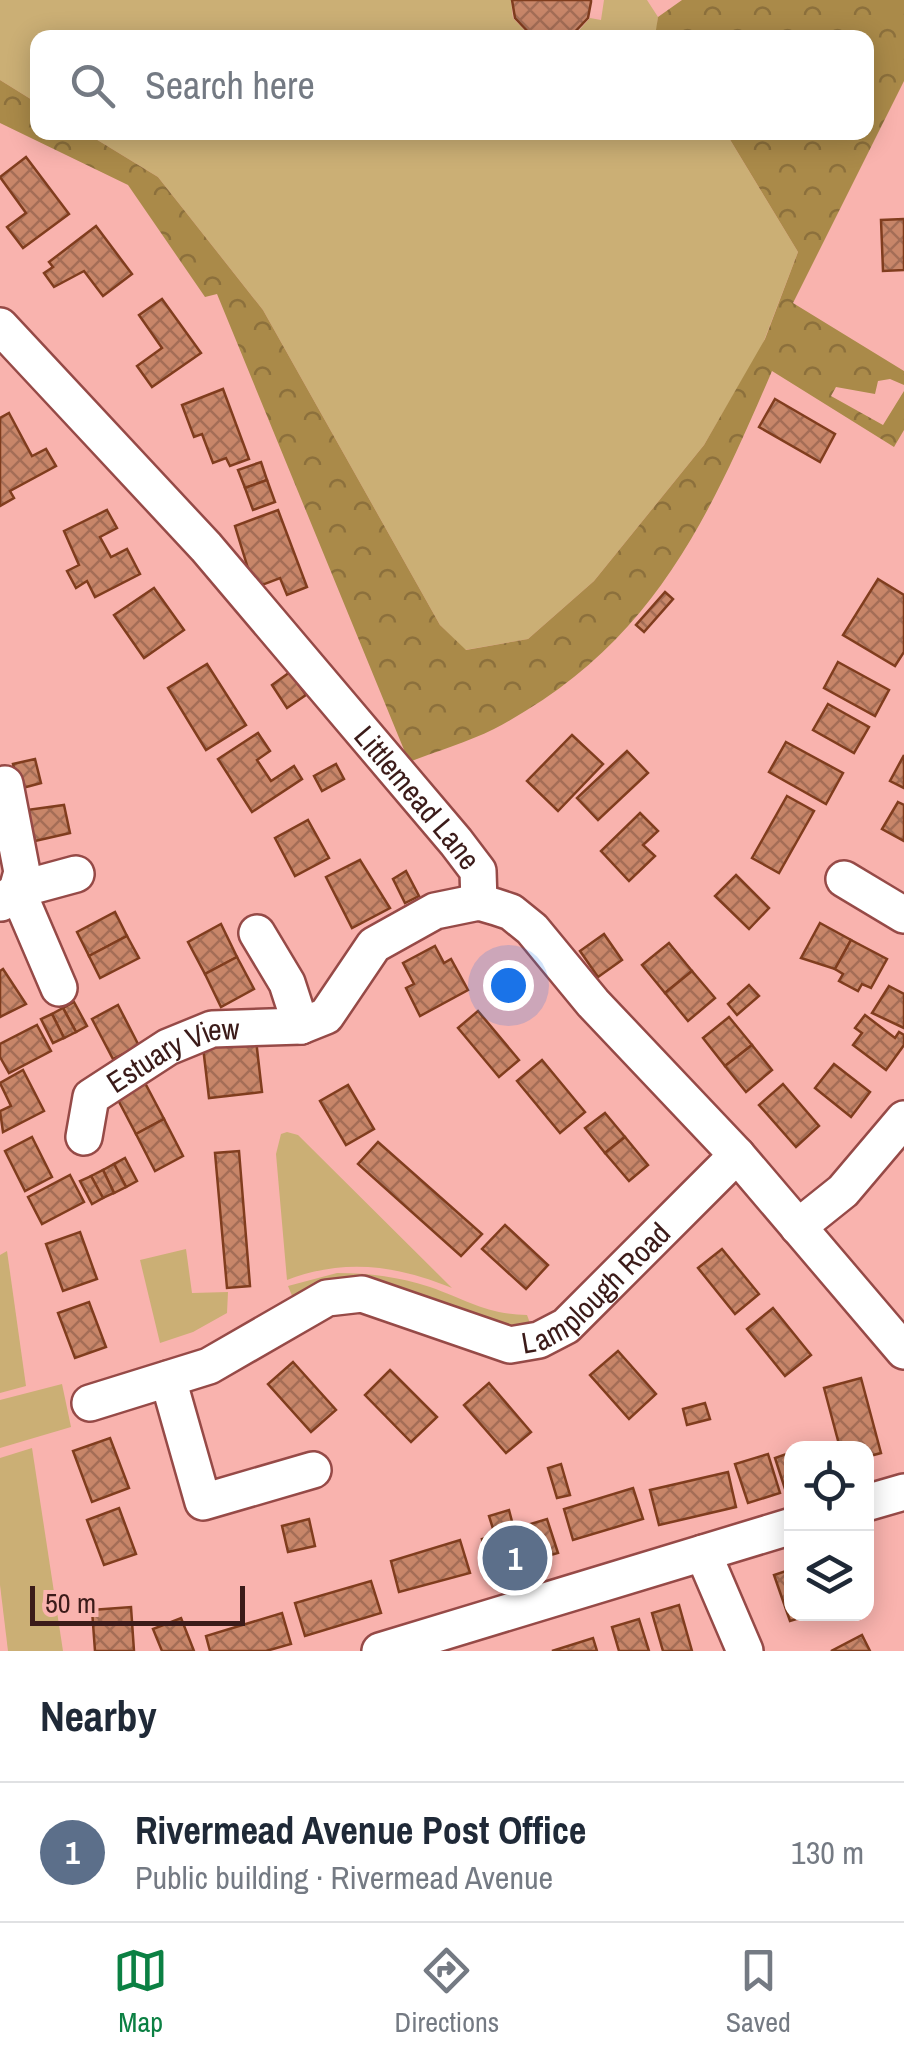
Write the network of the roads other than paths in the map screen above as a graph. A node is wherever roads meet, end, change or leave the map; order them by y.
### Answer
1 (0, 326) edge
2 (4, 784) dead end
3 (76, 874) dead end
4 (844, 878) dead end
5 (8, 897) edge
6 (479, 902) junction
7 (904, 915) edge
8 (258, 934) dead end
9 (59, 988) dead end
10 (301, 1026) junction
11 (904, 1119) edge
12 (84, 1137) dead end
13 (737, 1155) junction
14 (798, 1227) junction
15 (904, 1351) edge
16 (168, 1380) junction
17 (90, 1403) dead end
18 (313, 1470) dead end
19 (904, 1492) edge
20 (874, 1501) edge
21 (784, 1528) edge
22 (703, 1553) junction
23 (380, 1651) edge
24 (745, 1651) edge

1 - 6 street, Littlemead Lane
2 - 5 street
3 - 5 street
4 - 7 street
5 - 9 street
6 - 10 street
6 - 13 street, Littlemead Lane
8 - 10 street
10 - 12 street, Estuary View
11 - 14 street
13 - 14 street, Littlemead Lane
13 - 16 street, Lamplough Road
14 - 15 street, Littlemead Lane
16 - 17 street, Lamplough Road
16 - 18 street
19 - 20 street
21 - 22 street
22 - 23 street
22 - 24 street

